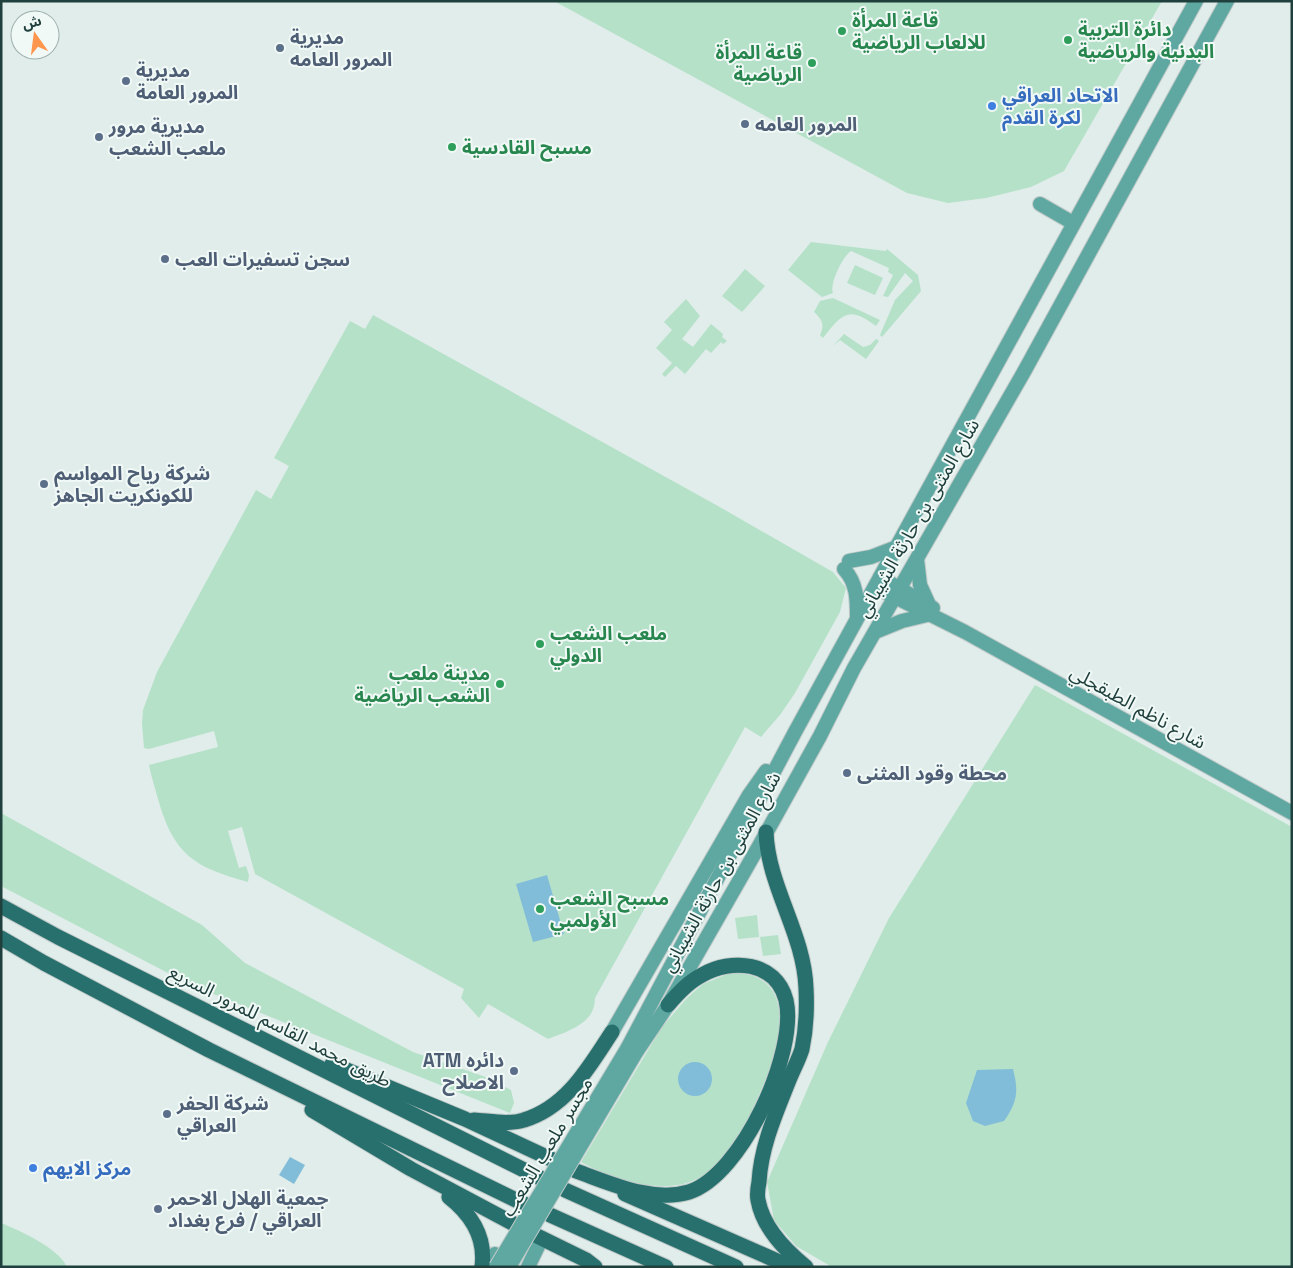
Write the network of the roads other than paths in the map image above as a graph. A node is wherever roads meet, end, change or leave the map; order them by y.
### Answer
1 (1196, 1) edge
2 (1226, 1) edge
3 (1040, 204) dead end
4 (1074, 223) junction
5 (896, 547) junction
6 (917, 559) junction
7 (877, 582) junction
8 (897, 593) junction
9 (929, 611) junction
10 (857, 620) junction
11 (875, 632) junction
12 (794, 732) junction
13 (1292, 814) edge
14 (766, 832) junction
15 (1, 906) edge
16 (1, 938) edge
17 (668, 1005) junction
18 (222, 1019) junction
19 (612, 1032) joint
20 (633, 1049) junction
21 (209, 1050) junction
22 (465, 1119) junction
23 (553, 1160) dead end
24 (412, 1169) junction
25 (542, 1179) dead end
26 (565, 1190) dead end
27 (526, 1205) dead end
28 (550, 1215) dead end
29 (514, 1224) dead end
30 (539, 1237) joint
31 (496, 1260) edge
32 (527, 1263) edge
33 (483, 1267) edge
34 (509, 1267) edge
35 (595, 1267) edge
36 (666, 1267) edge
37 (736, 1267) edge
38 (791, 1267) edge
39 (806, 1267) edge

1 - 4 main road, شارع المثنى بن حارثة الشيباني
2 - 6 main road, شارع المثنى بن حارثة الشيباني
3 - 4 main road
4 - 5 main road, شارع المثنى بن حارثة الشيباني
5 - 7 main road, شارع المثنى بن حارثة الشيباني
5 - 10 main road
6 - 8 main road, شارع المثنى بن حارثة الشيباني
6 - 9 main road
7 - 8 main road, شارع ناظم الطبقجلي
7 - 10 main road, شارع المثنى بن حارثة الشيباني
8 - 9 main road, شارع ناظم الطبقجلي
8 - 11 main road, شارع المثنى بن حارثة الشيباني
9 - 11 main road
9 - 13 main road, شارع ناظم الطبقجلي
10 - 12 main road, شارع المثنى بن حارثة الشيباني
11 - 14 main road, شارع المثنى بن حارثة الشيباني
12 - 19 main road
12 - 20 main road, شارع المثنى بن حارثة الشيباني
14 - 17 main road, شارع المثنى بن حارثة الشيباني
14 - 39 highway
15 - 18 highway, طريق محمد القاسم للمرور السريع
16 - 21 highway
17 - 20 main road, شارع المثنى بن حارثة الشيباني
17 - 38 highway
18 - 22 highway
18 - 25 highway, طريق محمد القاسم للمرور السريع
19 - 22 highway
20 - 31 main road, مجسر ملعب الشعب, bridge
20 - 34 main road, مجسر ملعب الشعب, bridge
21 - 24 highway
21 - 27 highway
22 - 23 highway
24 - 29 highway
24 - 33 highway
26 - 37 highway
28 - 36 highway
30 - 32 main road
30 - 35 highway
31 - 33 main road, مجسر ملعب الشعب

